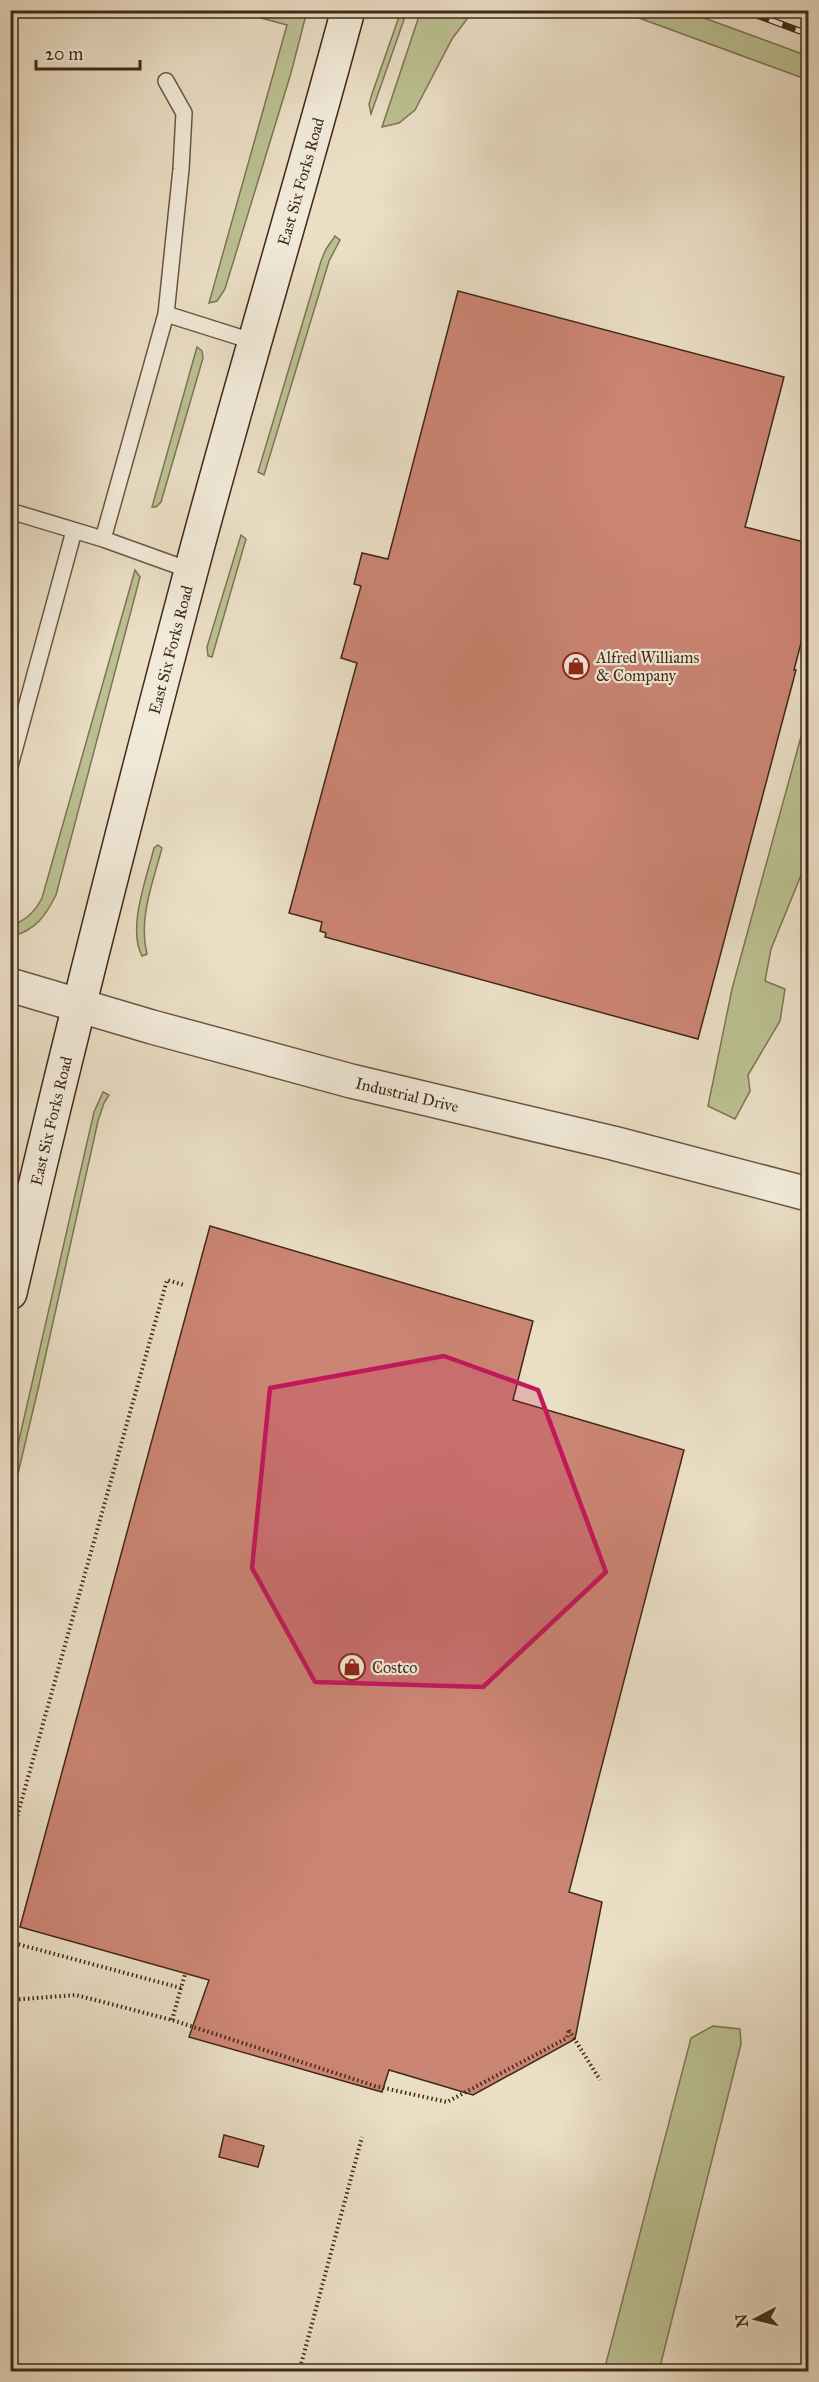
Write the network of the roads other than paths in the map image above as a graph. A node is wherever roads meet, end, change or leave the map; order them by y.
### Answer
1 (348, 10) edge
2 (166, 81) dead end
3 (166, 314) junction
4 (255, 342) junction
5 (10, 511) edge
6 (74, 531) junction
7 (103, 539) junction
8 (192, 571) junction
9 (10, 766) edge
10 (10, 985) edge
11 (79, 1004) junction
12 (808, 1194) edge
13 (10, 1293) edge

1 - 4 main road, East Six Forks Road
2 - 3 lane
3 - 4 lane
3 - 7 lane
4 - 8 main road, East Six Forks Road
5 - 6 lane
6 - 7 lane
6 - 9 lane
7 - 8 lane
8 - 11 main road, East Six Forks Road
10 - 11 main road, Industrial Drive
11 - 12 main road, Industrial Drive
11 - 13 main road, East Six Forks Road

